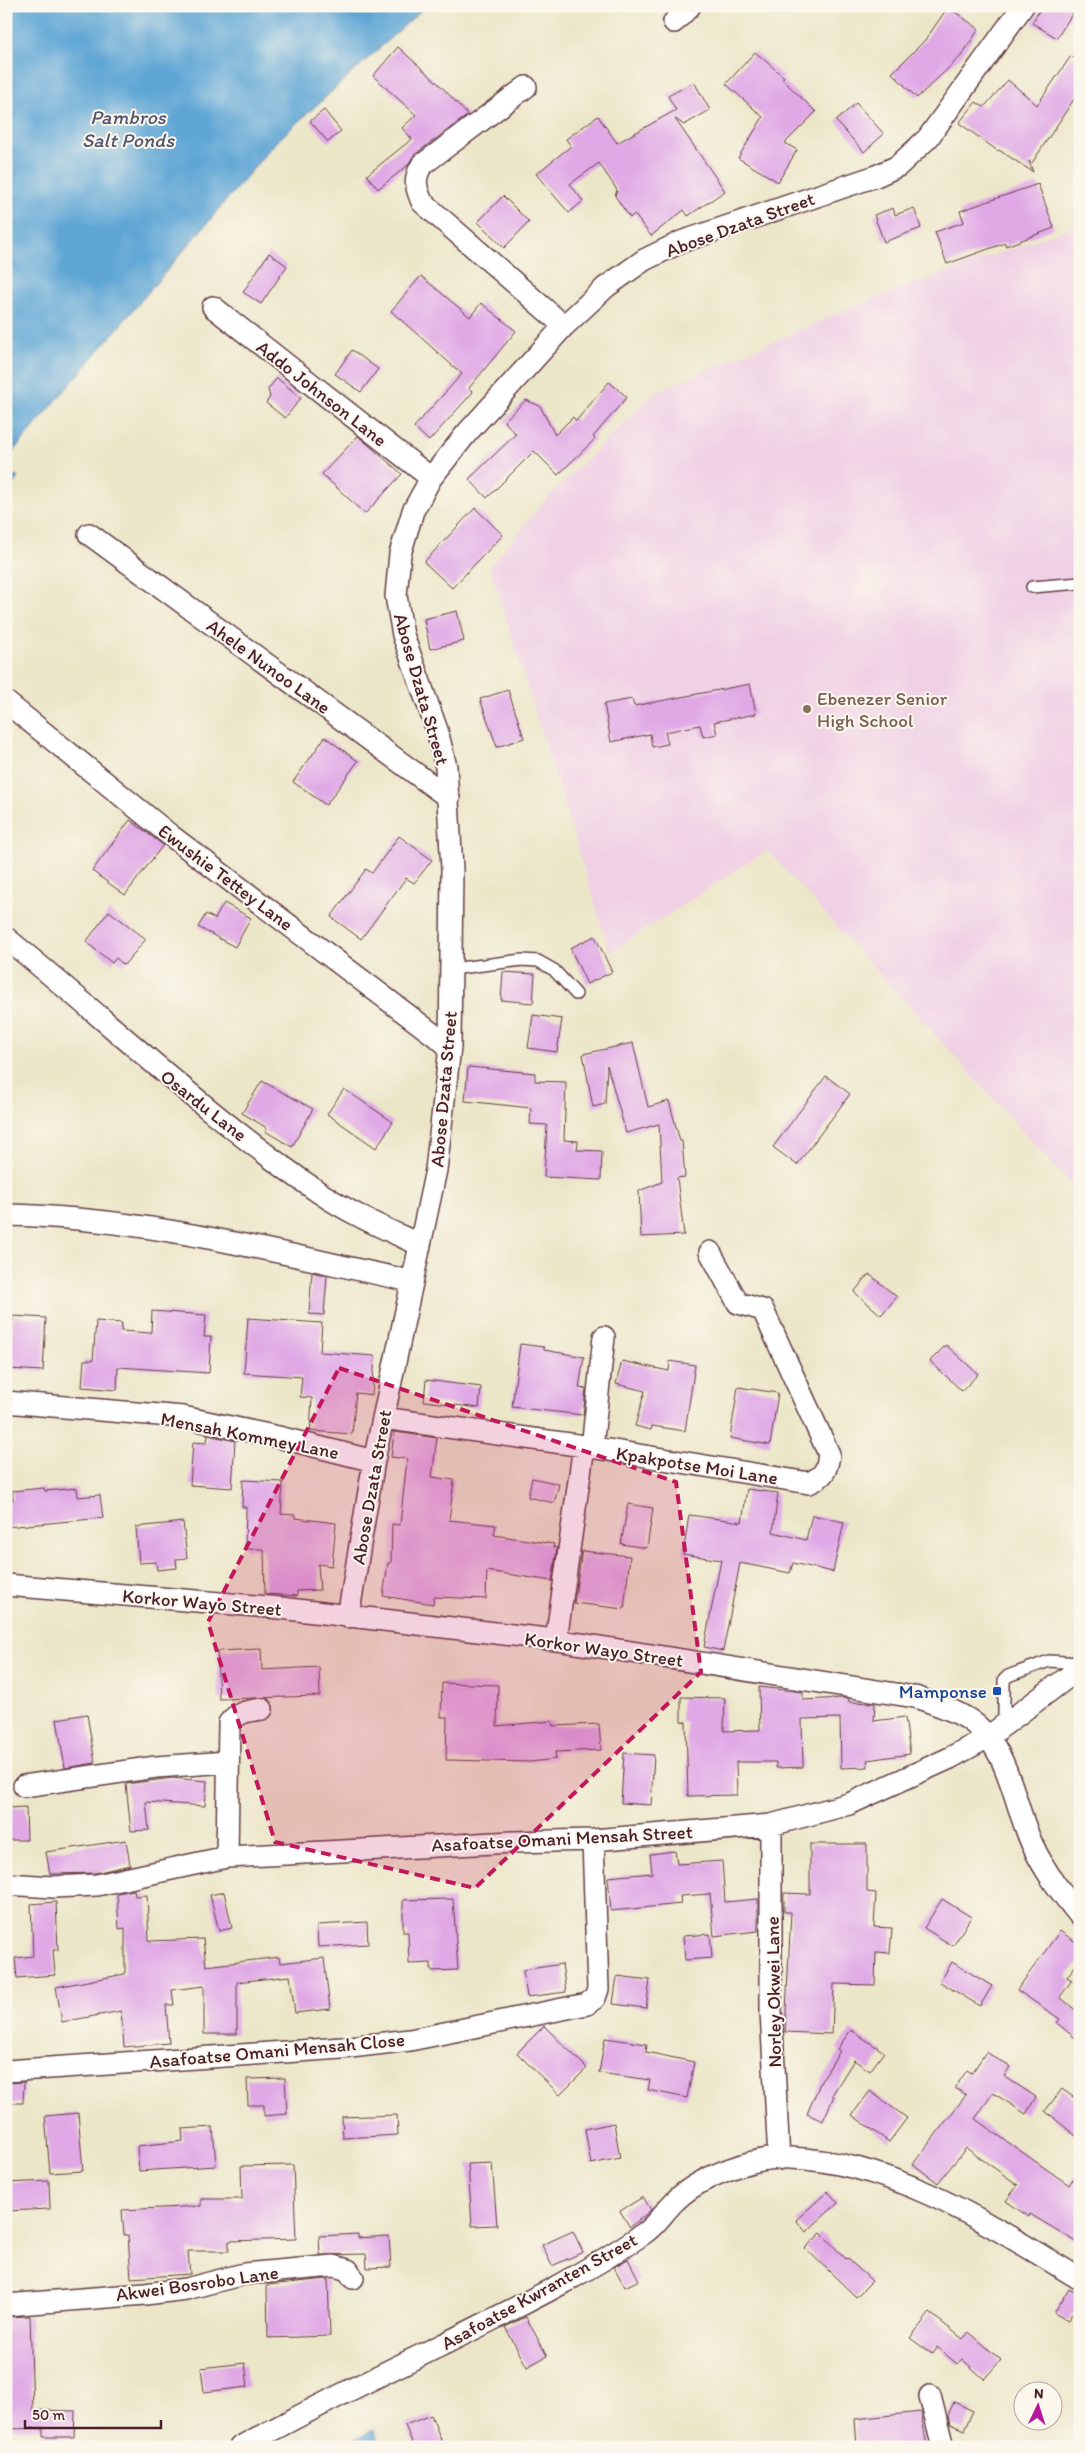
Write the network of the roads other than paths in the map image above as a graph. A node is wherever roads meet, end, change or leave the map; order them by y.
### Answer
1 (690, 6) edge
2 (1024, 6) edge
3 (674, 22) dead end
4 (526, 87) dead end
5 (213, 307) dead end
6 (564, 326) junction
7 (432, 478) junction
8 (89, 534) dead end
9 (1080, 584) edge
10 (1032, 587) dead end
11 (6, 702) edge
12 (449, 798) junction
13 (6, 938) edge
14 (452, 969) junction
15 (576, 994) dead end
16 (450, 1047) junction
17 (6, 1215) edge
18 (420, 1245) junction
19 (710, 1252) dead end
20 (411, 1281) junction
21 (604, 1337) dead end
22 (6, 1402) edge
23 (383, 1418) junction
24 (588, 1447) junction
25 (374, 1461) junction
26 (6, 1585) edge
27 (348, 1618) junction
28 (556, 1640) junction
29 (1080, 1663) edge
30 (1080, 1668) edge
31 (262, 1708) dead end
32 (996, 1730) junction
33 (228, 1762) junction
34 (24, 1786) dead end
35 (772, 1825) junction
36 (593, 1840) junction
37 (227, 1857) junction
38 (6, 1884) edge
39 (1080, 1916) edge
40 (6, 2071) edge
41 (778, 2159) junction
42 (353, 2278) dead end
43 (1080, 2279) edge
44 (6, 2305) edge
45 (930, 2396) dead end
46 (240, 2447) edge
47 (943, 2447) edge

1 - 3 street
2 - 6 street, Abose Dzata Street
4 - 6 street
5 - 7 street, Addo Johnson Lane
6 - 7 street, Abose Dzata Street
7 - 12 street, Abose Dzata Street
8 - 12 street, Ahele Nunoo Lane
9 - 10 lane
11 - 16 street, Ewushie Tettey Lane
12 - 14 street, Abose Dzata Street
13 - 18 street, Osardu Lane
14 - 15 lane
14 - 16 street, Abose Dzata Street
16 - 18 street, Abose Dzata Street
17 - 20 street
18 - 20 street, Abose Dzata Street
19 - 24 street, Kpakpotse Moi Lane
20 - 23 street, Abose Dzata Street
21 - 24 street
22 - 25 street, Mensah Kommey Lane
23 - 24 street, Kpakpotse Moi Lane
23 - 25 street, Abose Dzata Street
24 - 28 street
25 - 27 street, Abose Dzata Street
26 - 27 street, Korkor Wayo Street
27 - 28 street, Korkor Wayo Street
28 - 32 street, Korkor Wayo Street
29 - 32 lane
30 - 32 street, Asafoatse Omani Mensah Street
31 - 33 street
32 - 35 street, Asafoatse Omani Mensah Street
32 - 39 street, Korkor Wayo Street
33 - 34 street
33 - 37 street
35 - 36 street, Asafoatse Omani Mensah Street
35 - 41 street, Norley Okwei Lane
36 - 37 street, Asafoatse Omani Mensah Street
36 - 40 street, Asafoatse Omani Mensah Close
37 - 38 street, Asafoatse Omani Mensah Street
41 - 43 street, Asafoatse Kwranten Street
41 - 46 street, Asafoatse Kwranten Street
42 - 44 street, Akwei Bosrobo Lane
45 - 47 street

